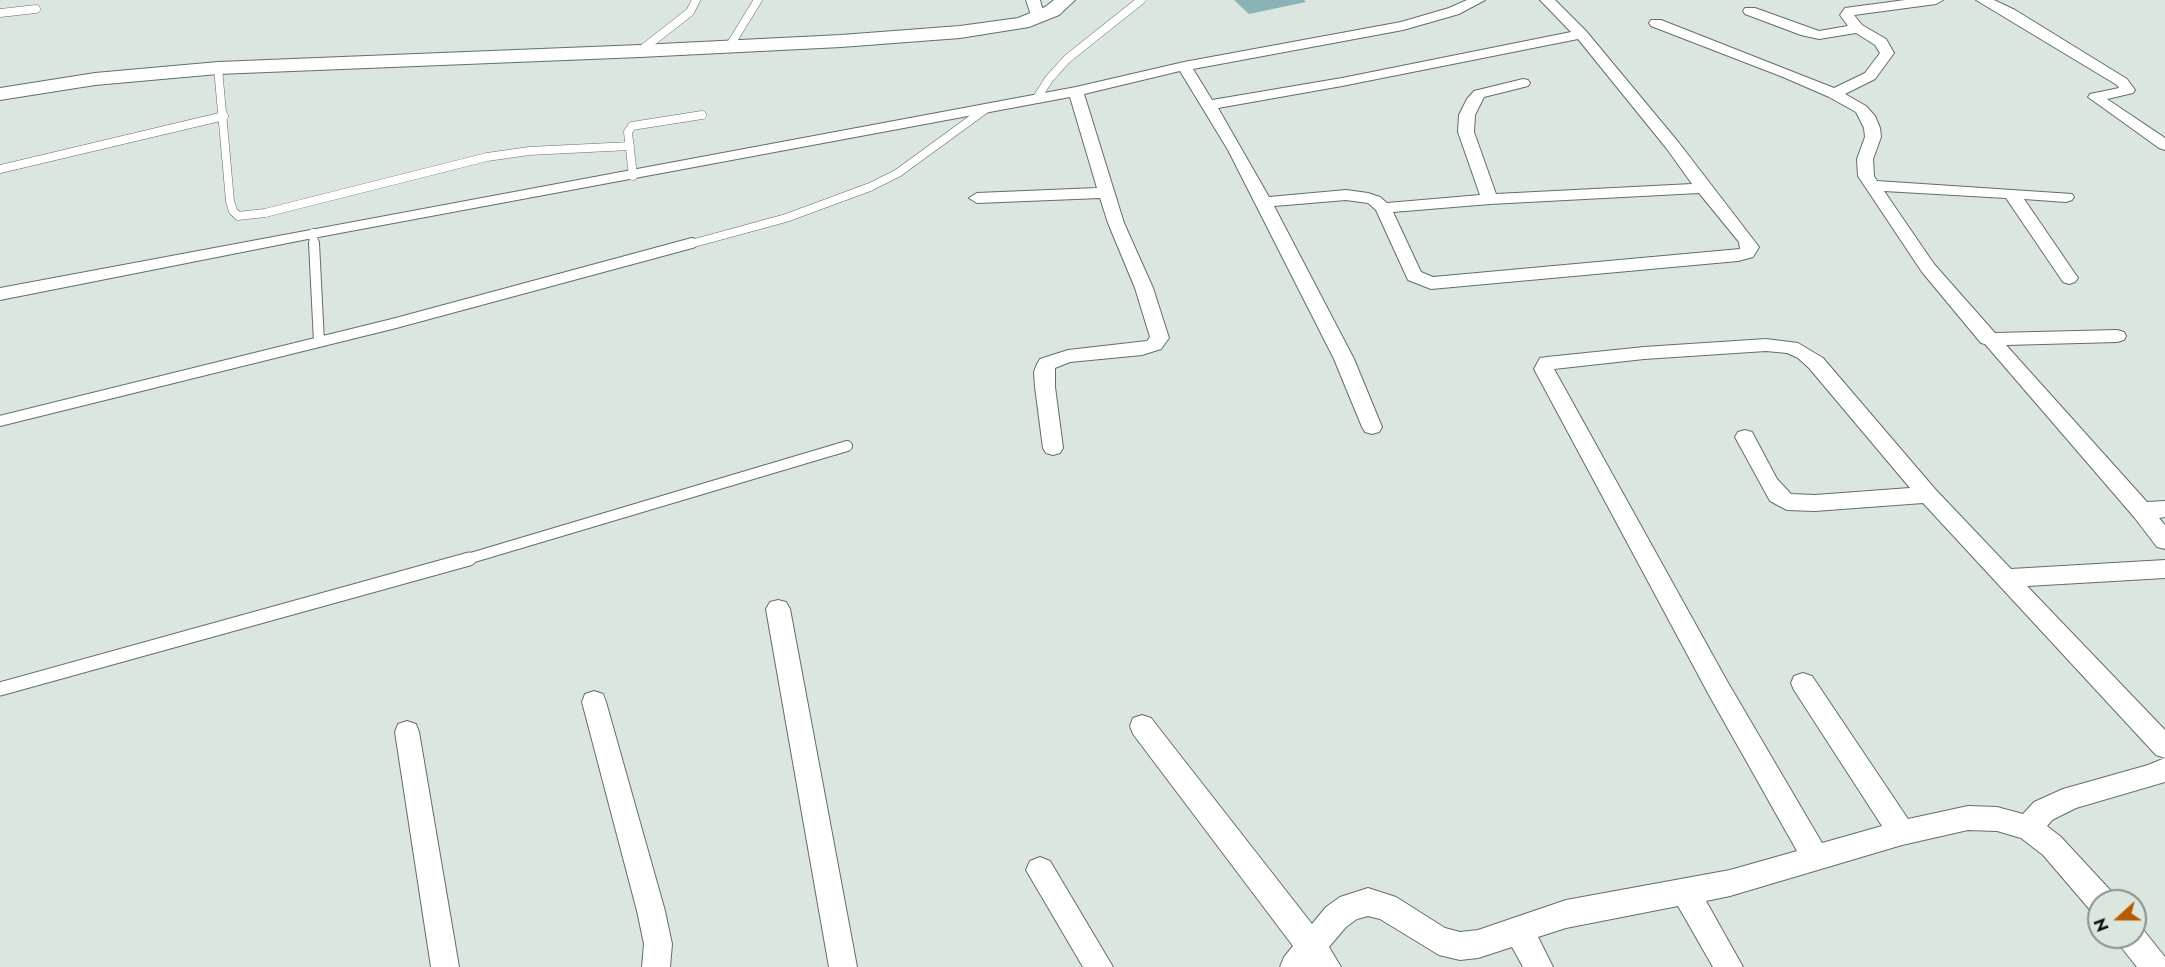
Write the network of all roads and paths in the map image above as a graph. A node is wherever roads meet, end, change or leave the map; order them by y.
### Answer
1 (696, 0) edge
2 (758, 0) edge
3 (1066, 0) edge
4 (1141, 0) edge
5 (1478, 0) edge
6 (1547, 0) edge
7 (1936, 0) edge
8 (1983, 0) edge
9 (36, 9) dead end
10 (1035, 9) edge
11 (1749, 10) dead end
12 (0, 13) edge
13 (1656, 23) dead end
14 (1856, 27) junction
15 (1581, 34) junction
16 (729, 47) junction
17 (639, 51) junction
18 (1184, 66) junction
19 (218, 68) junction
20 (1523, 83) dead end
21 (1076, 91) junction
22 (0, 94) edge
23 (1834, 94) junction
24 (1036, 98) junction
25 (1209, 105) junction
26 (987, 108) junction
27 (702, 115) dead end
28 (224, 116) junction
29 (2165, 145) edge
30 (630, 146) junction
31 (0, 169) edge
32 (633, 176) junction
33 (1871, 185) junction
34 (1703, 188) junction
35 (1108, 193) junction
36 (2011, 193) junction
37 (2066, 197) dead end
38 (977, 198) dead end
39 (1490, 199) junction
40 (1263, 202) junction
41 (1383, 208) junction
42 (313, 233) junction
43 (2069, 278) dead end
44 (0, 294) edge
45 (2117, 336) dead end
46 (1988, 339) junction
47 (319, 342) junction
48 (0, 421) edge
49 (1372, 428) dead end
50 (1745, 437) dead end
51 (847, 447) dead end
52 (1053, 448) dead end
53 (1928, 495) junction
54 (2165, 509) edge
55 (2142, 511) junction
56 (2165, 541) edge
57 (2165, 569) edge
58 (2005, 578) junction
59 (778, 609) dead end
60 (1803, 684) dead end
61 (0, 689) edge
62 (594, 702) dead end
63 (1142, 726) dead end
64 (407, 732) dead end
65 (2165, 747) edge
66 (2165, 770) edge
67 (2028, 828) junction
68 (1902, 833) junction
69 (1816, 859) junction
70 (1040, 870) dead end
71 (2090, 889) edge
72 (1686, 893) junction
73 (1518, 930) junction
74 (2141, 949) edge
75 (1311, 960) edge
76 (445, 967) edge
77 (656, 967) edge
78 (843, 967) edge
79 (1099, 967) edge
80 (1539, 967) edge
81 (1729, 967) edge
82 (2155, 967) edge

1 - 17 lane
2 - 16 lane
3 - 10 street
4 - 24 lane
5 - 18 street
6 - 15 street
7 - 14 street
8 - 29 street
9 - 12 lane
10 - 16 street
11 - 14 street
13 - 23 street
14 - 23 street
15 - 25 street
15 - 34 street
16 - 17 street
17 - 19 street
18 - 21 street
18 - 25 street
19 - 22 street
19 - 28 lane
20 - 39 street
21 - 24 street
21 - 35 street
23 - 33 street
24 - 26 street
25 - 40 street
26 - 32 street
26 - 47 lane
27 - 30 lane
28 - 30 lane
28 - 31 lane
30 - 32 lane
32 - 42 street
33 - 36 street
33 - 46 street
34 - 39 street
34 - 41 street
35 - 38 street
35 - 52 street
36 - 37 street
36 - 43 street
39 - 41 street
40 - 41 street
40 - 49 street
42 - 44 street
42 - 47 lane
45 - 46 street
46 - 55 street
47 - 48 lane
50 - 53 street
51 - 61 lane
53 - 58 street
53 - 69 street
54 - 55 street
55 - 56 street
57 - 58 street
58 - 65 street
59 - 78 street
60 - 68 street
62 - 77 street
63 - 75 street
64 - 76 street
66 - 67 street
67 - 68 street
67 - 71 street
68 - 69 street
69 - 72 street
70 - 79 street
72 - 73 street
72 - 81 street
73 - 75 street
73 - 80 street
74 - 82 street

